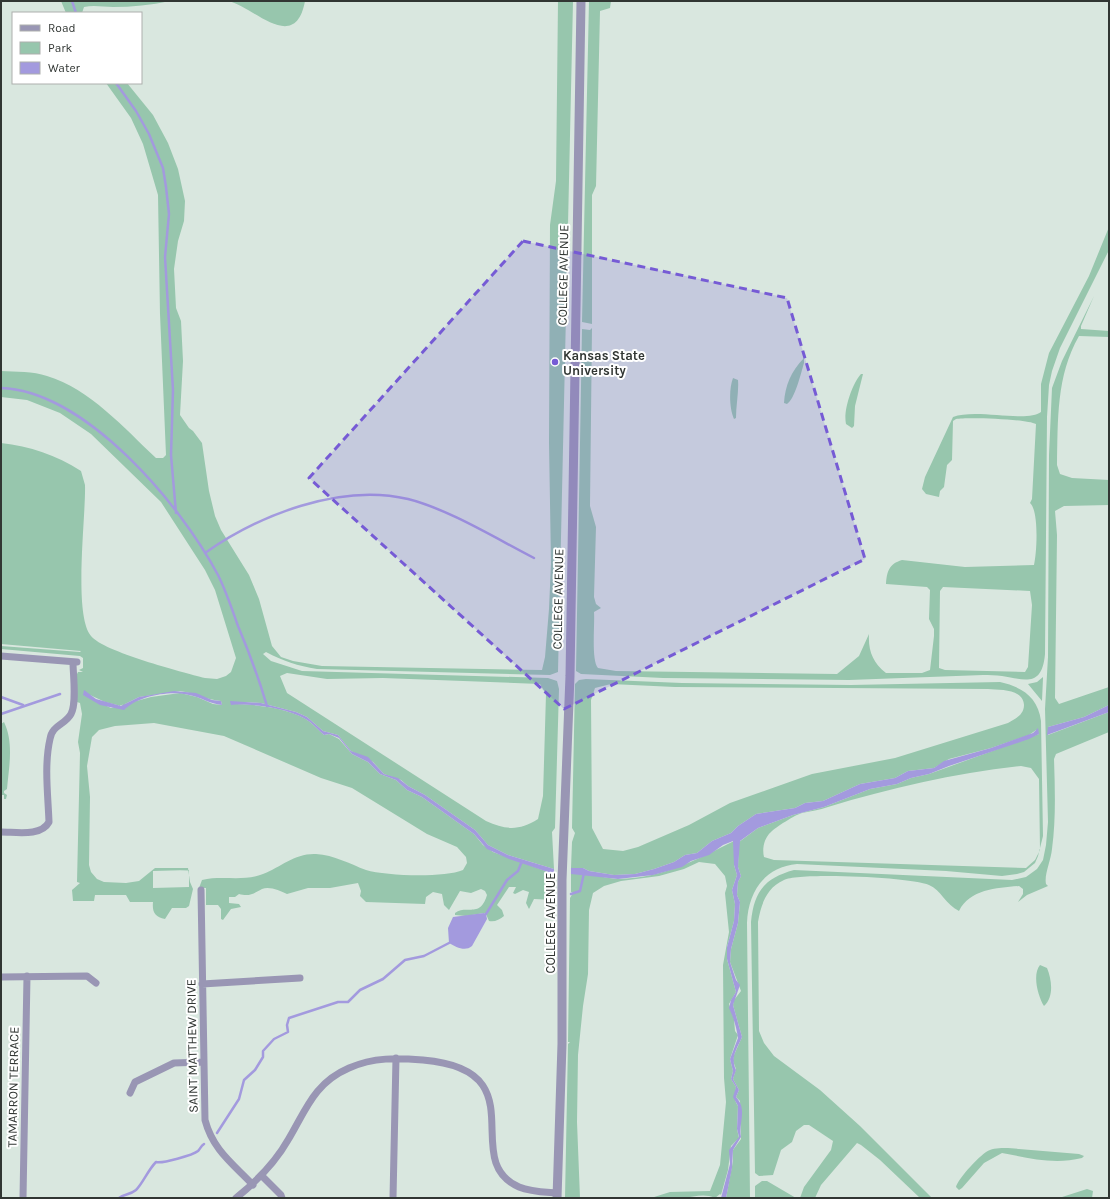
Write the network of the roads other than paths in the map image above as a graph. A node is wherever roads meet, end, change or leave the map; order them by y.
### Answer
1 (581, 1) edge
2 (1, 656) edge
3 (1, 832) edge
4 (201, 890) dead end
5 (27, 976) junction
6 (1, 977) edge
7 (300, 978) dead end
8 (96, 983) dead end
9 (202, 984) junction
10 (396, 1058) junction
11 (203, 1062) junction
12 (130, 1093) dead end
13 (262, 1176) junction
14 (253, 1185) junction
15 (557, 1196) edge
16 (23, 1198) edge
17 (236, 1198) edge
18 (282, 1198) edge
19 (393, 1198) edge

1 - 15 street, COLLEGE AVENUE
2 - 3 street
4 - 9 street, SAINT MATTHEW DRIVE
5 - 6 street
5 - 8 street
5 - 16 street, TAMARRON TERRACE
7 - 9 street
9 - 11 street, SAINT MATTHEW DRIVE
10 - 13 street
10 - 15 street
10 - 19 street
11 - 12 street
11 - 14 street, SAINT MATTHEW DRIVE
13 - 14 street
13 - 18 street
14 - 17 street

